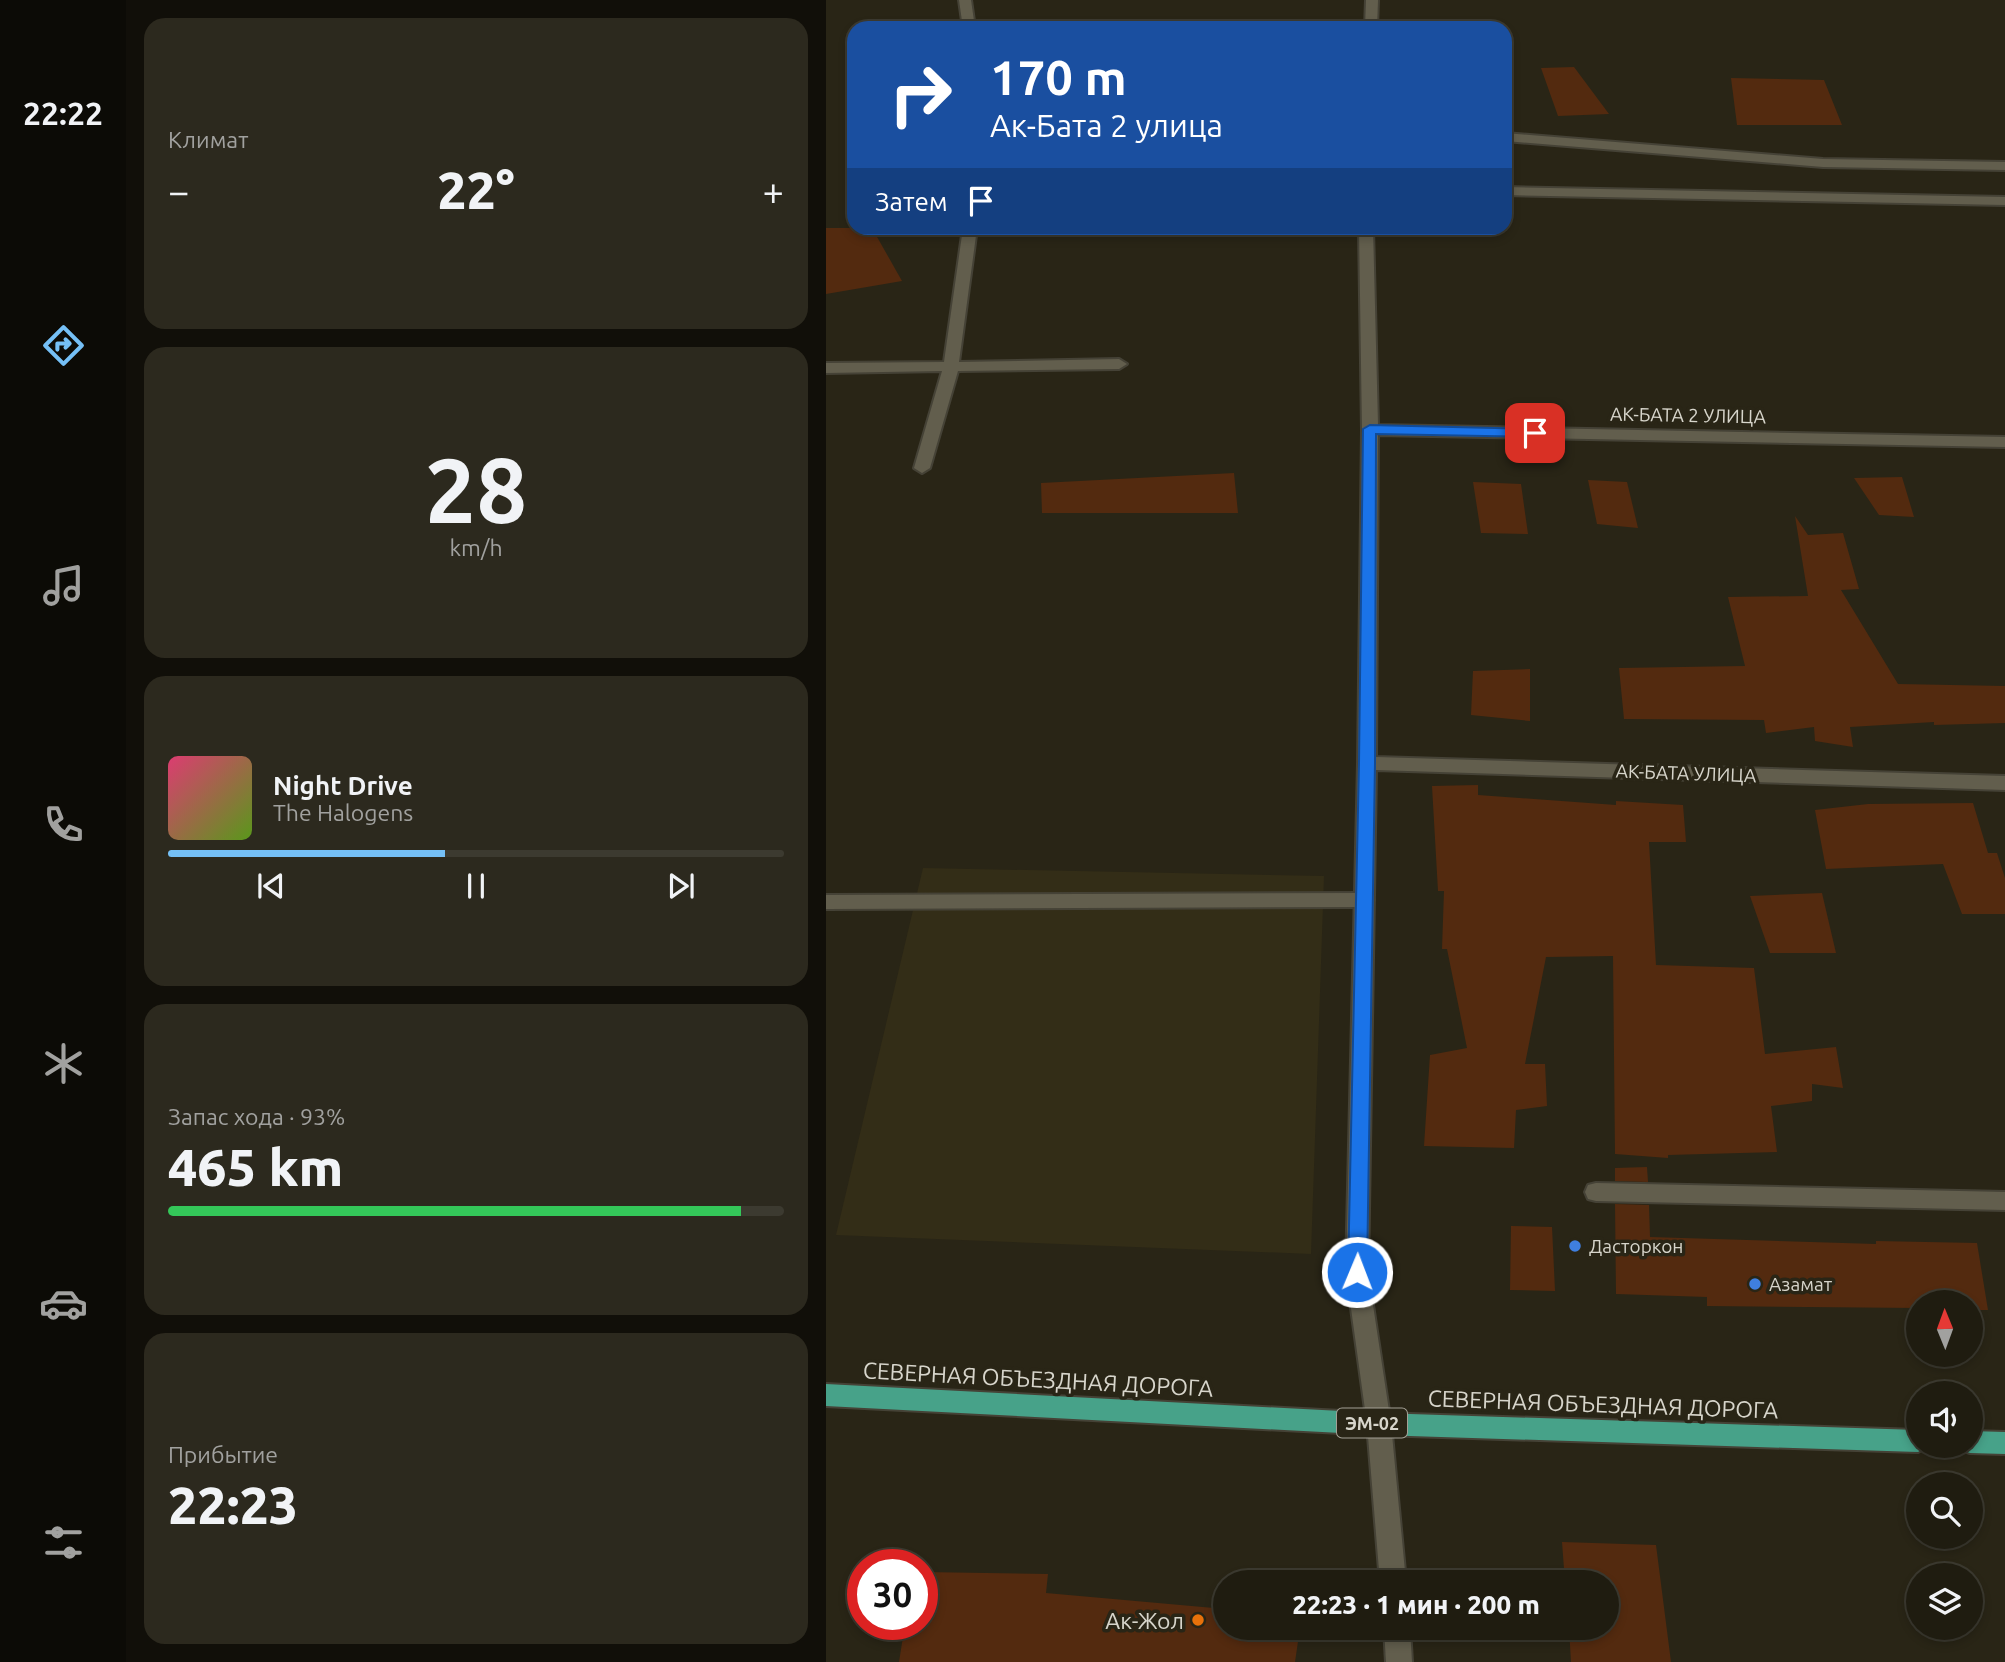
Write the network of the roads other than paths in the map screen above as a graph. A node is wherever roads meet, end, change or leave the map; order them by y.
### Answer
1 (965, 0) edge
2 (1372, 0) edge
3 (968, 21) edge
4 (1371, 21) edge
5 (1512, 138) edge
6 (2005, 166) edge
7 (1512, 191) edge
8 (2005, 201) edge
9 (969, 235) edge
10 (1366, 235) edge
11 (1119, 364) dead end
12 (951, 367) junction
13 (826, 368) edge
14 (1370, 429) junction
15 (2005, 442) edge
16 (922, 468) dead end
17 (1367, 763) junction
18 (2005, 783) edge
19 (1364, 900) junction
20 (826, 902) edge
21 (1596, 1192) dead end
22 (2005, 1201) edge
23 (826, 1395) edge
24 (1379, 1424) junction
25 (1906, 1441) edge
26 (1983, 1442) edge
27 (2005, 1443) edge
28 (1392, 1570) edge
29 (1397, 1640) edge
30 (1399, 1662) edge

1 - 3 street
2 - 4 street
5 - 6 street
7 - 8 street
9 - 12 street
10 - 14 street
11 - 12 street
12 - 13 street
12 - 16 street
14 - 15 street, АК-БАТА 2 УЛИЦА
14 - 17 street
17 - 18 street, АК-БАТА УЛИЦА
17 - 19 street
19 - 20 street
19 - 24 street
21 - 22 street
23 - 24 highway, СЕВЕРНАЯ ОБЪЕЗДНАЯ ДОРОГА / ЭМ-02
24 - 25 highway, СЕВЕРНАЯ ОБЪЕЗДНАЯ ДОРОГА / ЭМ-02
24 - 28 street
26 - 27 highway
29 - 30 street

